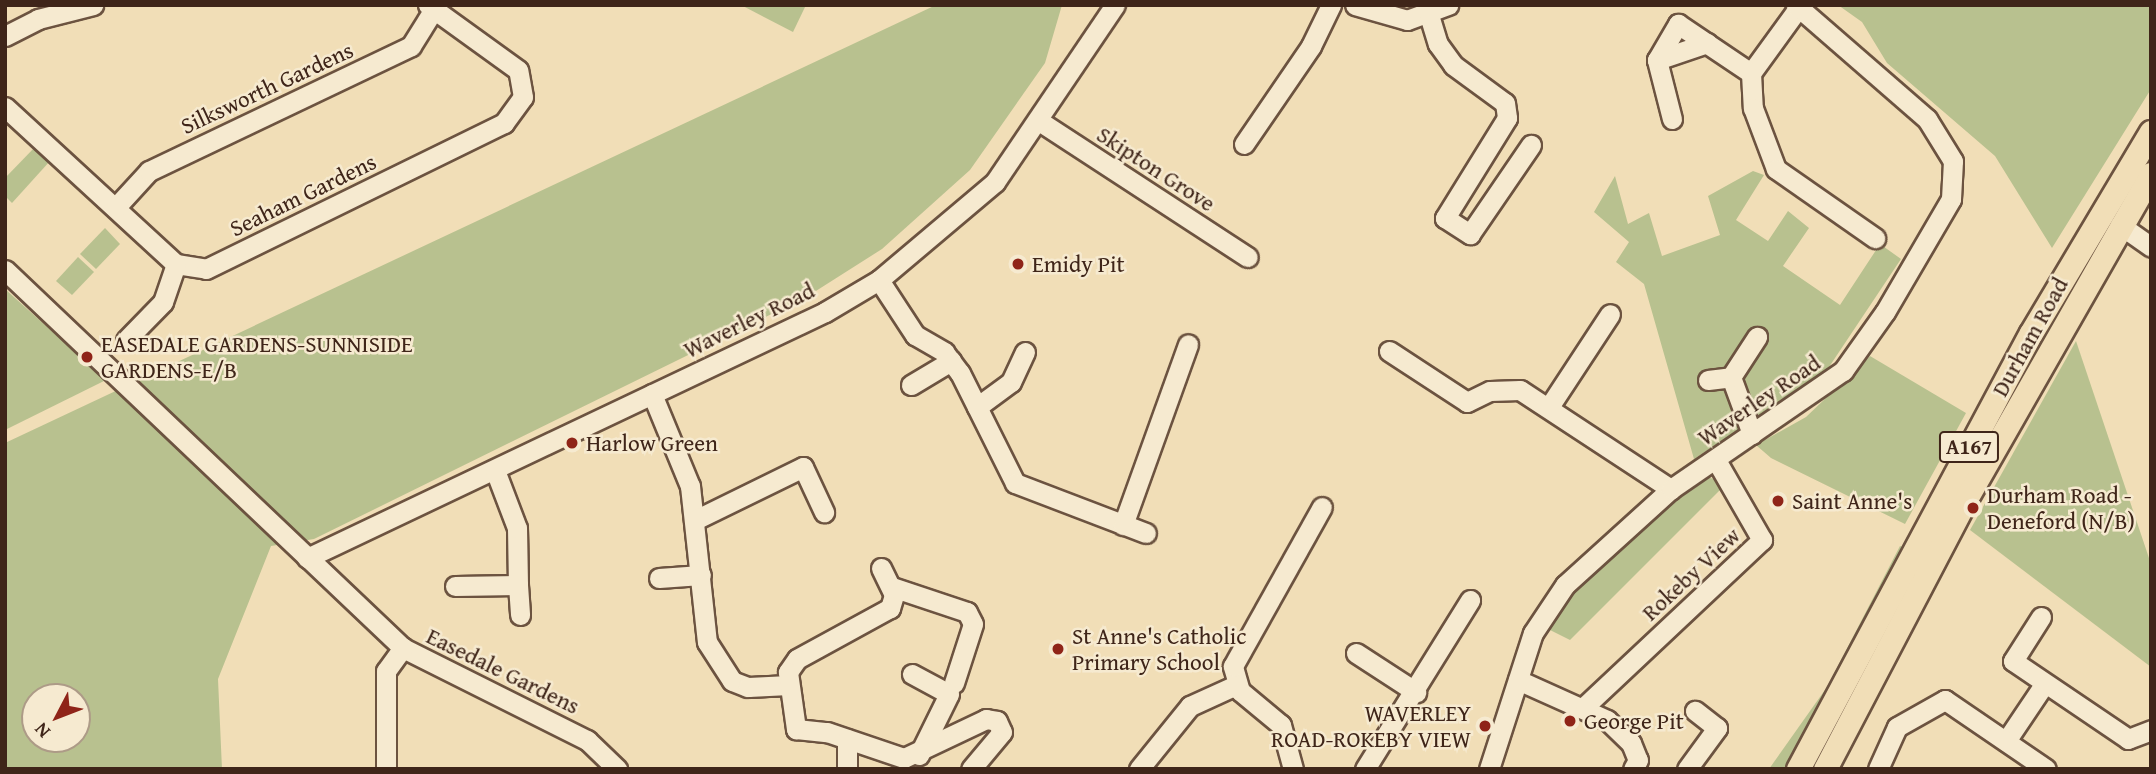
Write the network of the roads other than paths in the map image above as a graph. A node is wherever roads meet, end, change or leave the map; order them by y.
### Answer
1 (93, 5) edge
2 (1115, 5) edge
3 (1331, 5) edge
4 (1355, 5) edge
5 (1448, 5) edge
6 (1797, 6) edge
7 (431, 7) edge
8 (1429, 15) junction
9 (5, 36) edge
10 (1707, 43) junction
11 (1657, 60) junction
12 (1751, 73) junction
13 (5, 107) edge
14 (1672, 119) dead end
15 (1039, 121) junction
16 (2151, 132) edge
17 (1244, 144) dead end
18 (1531, 145) dead end
19 (2151, 174) edge
20 (116, 207) junction
21 (2120, 225) junction
22 (1875, 238) dead end
23 (2151, 247) edge
24 (1248, 257) dead end
25 (176, 264) junction
26 (5, 270) edge
27 (879, 280) junction
28 (1610, 314) dead end
29 (1757, 337) dead end
30 (126, 341) dead end
31 (1188, 344) dead end
32 (1389, 351) dead end
33 (1025, 352) dead end
34 (951, 361) junction
35 (1731, 377) junction
36 (1708, 380) dead end
37 (911, 385) dead end
38 (652, 394) junction
39 (977, 407) junction
40 (1549, 407) junction
41 (1752, 434) junction
42 (1716, 460) junction
43 (495, 470) junction
44 (1671, 489) junction
45 (1322, 507) dead end
46 (824, 512) dead end
47 (697, 519) junction
48 (1123, 525) junction
49 (1146, 533) dead end
50 (307, 558) junction
51 (881, 568) dead end
52 (701, 575) junction
53 (659, 578) dead end
54 (518, 585) junction
55 (455, 586) dead end
56 (892, 587) junction
57 (1470, 600) dead end
58 (520, 615) dead end
59 (2041, 617) dead end
60 (403, 648) junction
61 (1356, 653) dead end
62 (912, 674) dead end
63 (1518, 680) junction
64 (954, 683) dead end
65 (789, 685) junction
66 (1236, 685) junction
67 (1869, 686) junction
68 (2043, 686) junction
69 (1416, 692) junction
70 (1586, 706) junction
71 (1695, 711) dead end
72 (2151, 730) edge
73 (847, 739) junction
74 (2006, 741) junction
75 (918, 756) junction
76 (1639, 766) edge
77 (386, 769) edge
78 (617, 769) edge
79 (847, 769) edge
80 (971, 769) edge
81 (1139, 769) edge
82 (1293, 769) edge
83 (1365, 769) edge
84 (1489, 769) edge
85 (1686, 769) edge
86 (1798, 769) edge
87 (1825, 769) edge
88 (1839, 769) edge
89 (1878, 769) edge
90 (2046, 769) edge

1 - 9 street
2 - 15 street, Waverley Road
3 - 17 street
4 - 8 street
5 - 8 street
6 - 12 street
6 - 41 street, Waverley Road
7 - 20 street, Silksworth Gardens
7 - 25 street, Seaham Gardens
8 - 18 street
10 - 11 street
10 - 11 street
10 - 12 street
11 - 14 street
12 - 22 street
13 - 20 street
15 - 24 street, Skipton Grove
15 - 27 street, Waverley Road
16 - 86 main road, Durham Road / A167
19 - 21 main road, Durham Road / A167
20 - 25 street
21 - 23 street
21 - 67 main road, Durham Road / A167
25 - 30 street
26 - 50 street, Easedale Gardens
27 - 34 street
27 - 38 street, Waverley Road
28 - 40 street
29 - 35 street
31 - 48 street
32 - 40 street
33 - 39 street
34 - 37 street
34 - 39 street
35 - 36 street
35 - 41 street
38 - 43 street, Waverley Road
38 - 47 street
39 - 48 street
40 - 44 street
41 - 42 street, Waverley Road
42 - 44 street, Waverley Road
42 - 70 street, Rokeby View
43 - 50 street, Waverley Road
43 - 54 street
44 - 63 street, Waverley Road
45 - 66 street
46 - 47 street
47 - 52 street
48 - 49 street
50 - 60 street, Easedale Gardens
51 - 56 street
52 - 53 street
52 - 65 street
54 - 55 street
54 - 58 street
56 - 64 street
56 - 65 street
57 - 69 street
59 - 68 street
60 - 77 street
60 - 78 street, Easedale Gardens
61 - 69 street
62 - 75 street
63 - 70 street
63 - 84 street, Waverley Road
65 - 73 street
66 - 81 street
66 - 82 street
67 - 87 main road, Durham Road / A167
67 - 88 main road
68 - 72 street
68 - 74 street
69 - 83 street
70 - 76 street
71 - 85 street
73 - 75 street
73 - 79 street
74 - 89 street
74 - 90 street
75 - 80 street

